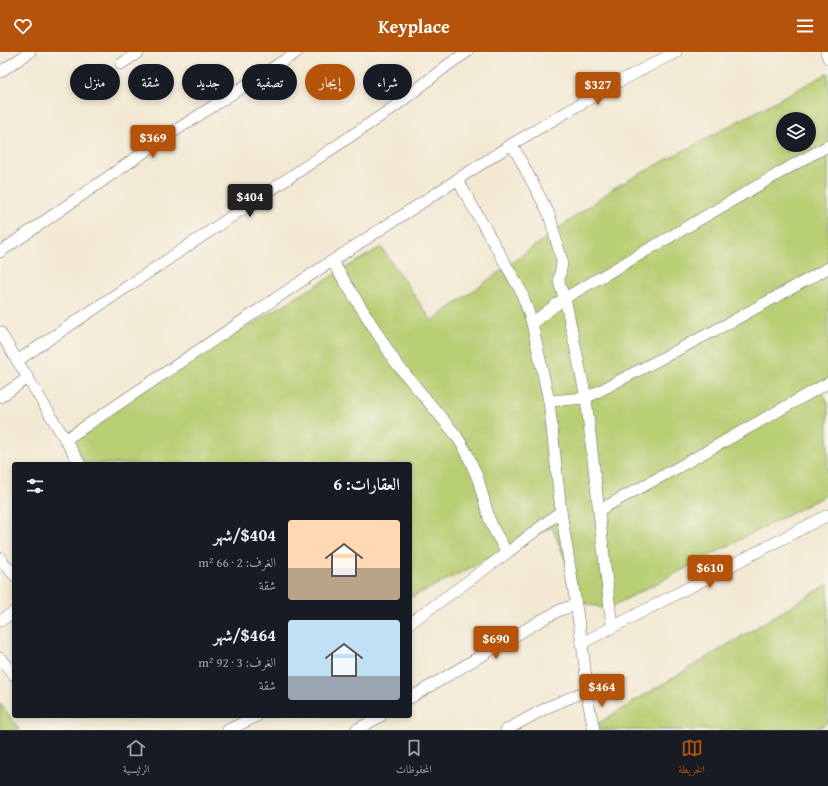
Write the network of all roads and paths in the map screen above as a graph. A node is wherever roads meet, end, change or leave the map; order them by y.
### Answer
1 (30, 52) edge
2 (139, 52) edge
3 (297, 52) edge
4 (467, 52) edge
5 (676, 52) edge
6 (826, 52) edge
7 (828, 58) edge
8 (121, 64) dead end
9 (0, 72) edge
10 (512, 144) junction
11 (828, 146) edge
12 (457, 179) junction
13 (0, 252) edge
14 (332, 261) junction
15 (828, 268) edge
16 (565, 298) junction
17 (532, 323) junction
18 (0, 332) edge
19 (17, 361) junction
20 (28, 378) junction
21 (828, 383) edge
22 (0, 397) edge
23 (586, 398) junction
24 (549, 401) junction
25 (65, 440) junction
26 (79, 462) edge
27 (599, 510) junction
28 (561, 511) junction
29 (828, 515) edge
30 (507, 553) junction
31 (0, 558) edge
32 (12, 573) edge
33 (576, 605) junction
34 (12, 613) edge
35 (0, 621) edge
36 (412, 622) edge
37 (612, 627) junction
38 (582, 643) junction
39 (0, 658) edge
40 (12, 673) edge
41 (586, 690) junction
42 (412, 697) edge
43 (377, 718) edge
44 (240, 720) edge
45 (228, 730) edge
46 (356, 730) edge
47 (506, 730) edge
48 (594, 730) edge

1 - 9 street
2 - 8 street
3 - 13 street
4 - 19 street
5 - 10 street
6 - 7 street
10 - 12 street
10 - 16 street
11 - 16 street
12 - 14 street
12 - 17 street
14 - 25 street
14 - 30 street
15 - 23 street
16 - 17 street
16 - 23 street
17 - 24 street
18 - 19 street
19 - 20 street
20 - 22 street
20 - 25 street
21 - 27 street
23 - 24 street
23 - 27 street
24 - 28 street
25 - 26 street
27 - 37 street
28 - 30 street
28 - 33 street
29 - 37 street
30 - 36 street
31 - 32 street
33 - 38 street
33 - 42 street
34 - 35 street
37 - 38 street
38 - 41 street
39 - 40 street
41 - 47 street
41 - 48 street
43 - 46 street
44 - 45 street

